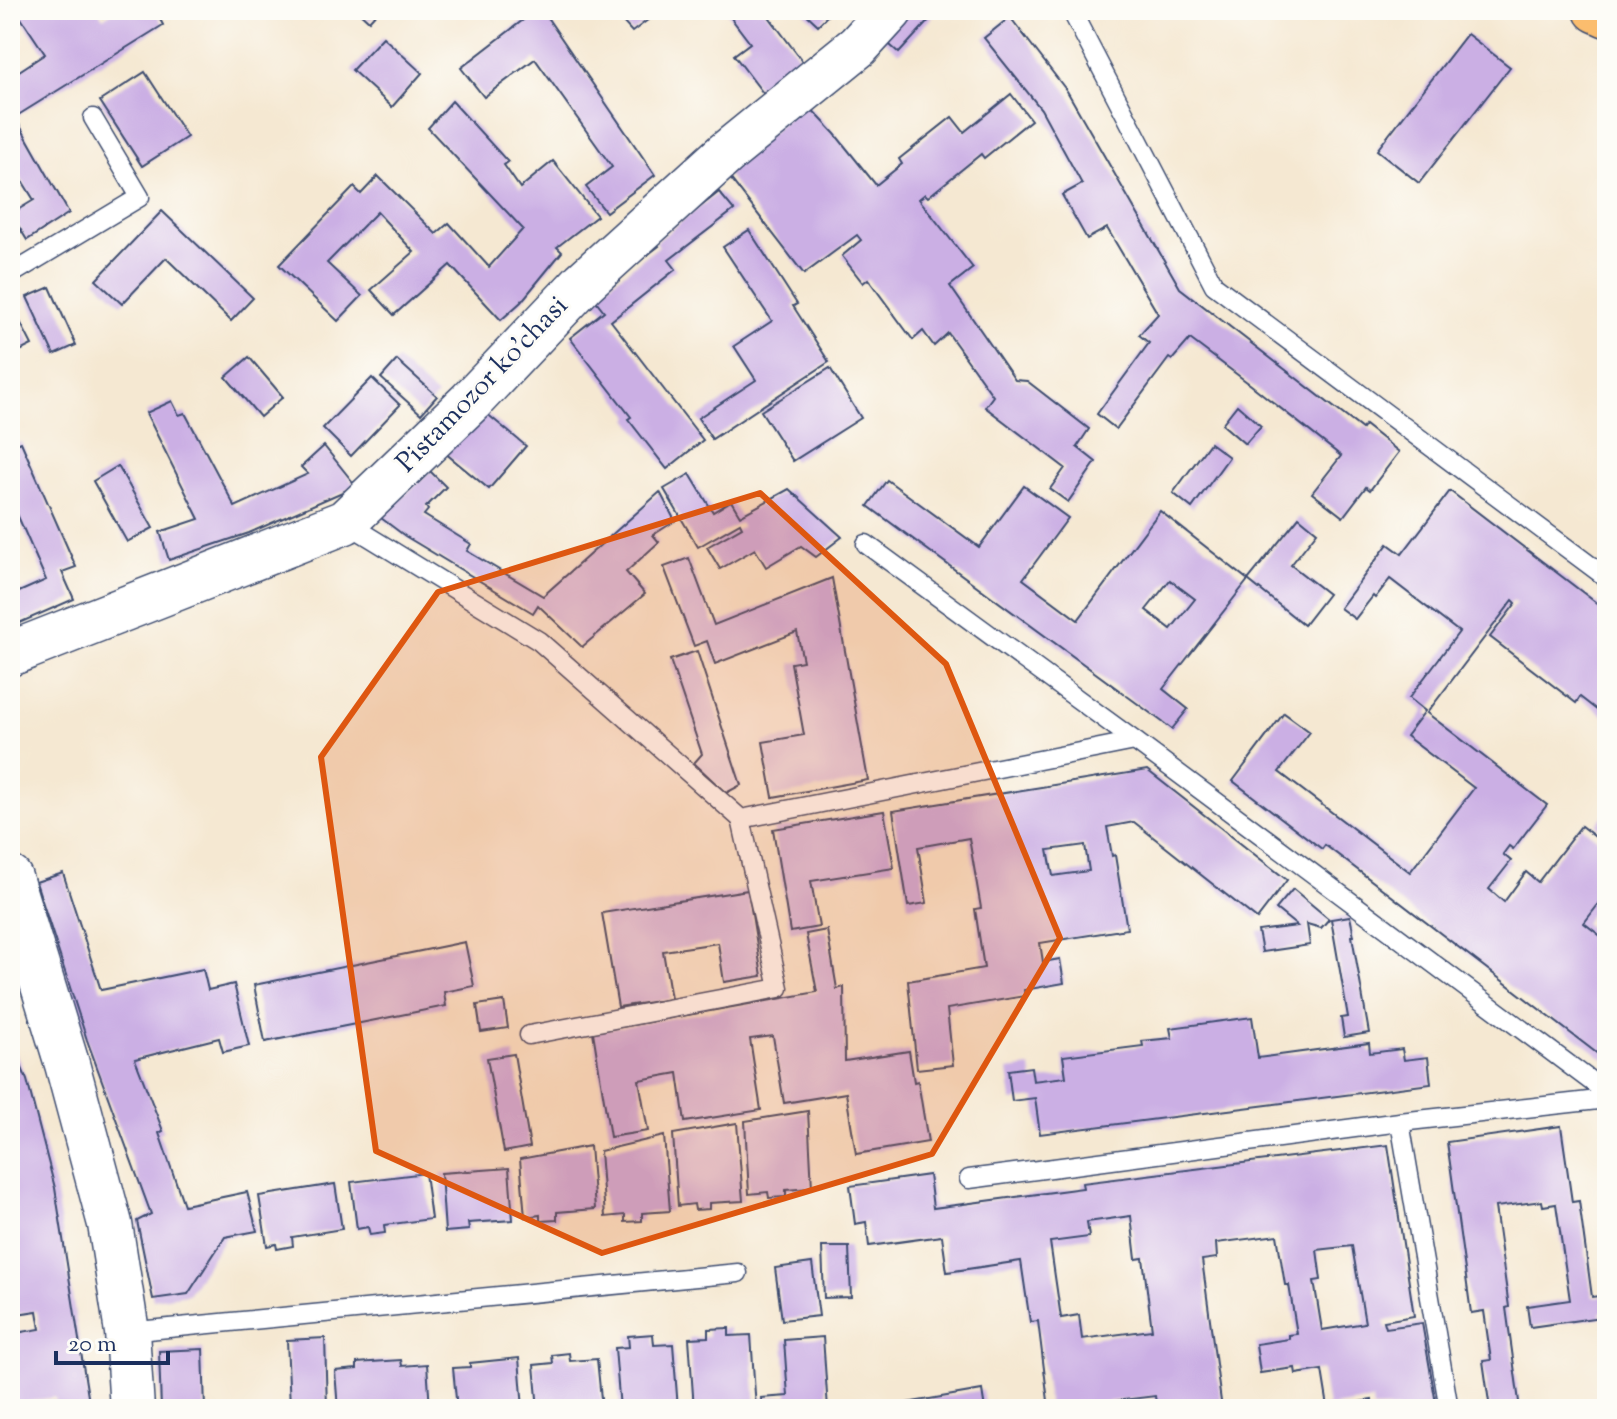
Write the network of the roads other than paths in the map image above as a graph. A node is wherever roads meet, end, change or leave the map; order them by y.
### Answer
1 (891, 10) edge
2 (1071, 10) edge
3 (1596, 10) edge
4 (1607, 15) edge
5 (93, 118) dead end
6 (10, 275) edge
7 (345, 522) junction
8 (866, 544) dead end
9 (1607, 578) edge
10 (10, 654) edge
11 (1135, 741) junction
12 (741, 819) junction
13 (10, 878) edge
14 (529, 1035) dead end
15 (1607, 1096) edge
16 (1400, 1122) junction
17 (969, 1179) dead end
18 (738, 1273) dead end
19 (127, 1332) junction
20 (132, 1409) edge
21 (1449, 1409) edge

1 - 7 street, Pistamozor ko'chasi
2 - 9 lane
3 - 4 highway
5 - 6 lane
7 - 10 street, Pistamozor ko'chasi
7 - 12 lane
8 - 11 lane
11 - 12 lane
11 - 15 lane
12 - 14 lane
13 - 19 street
15 - 16 lane
16 - 17 lane
16 - 21 lane
18 - 19 lane
19 - 20 street

